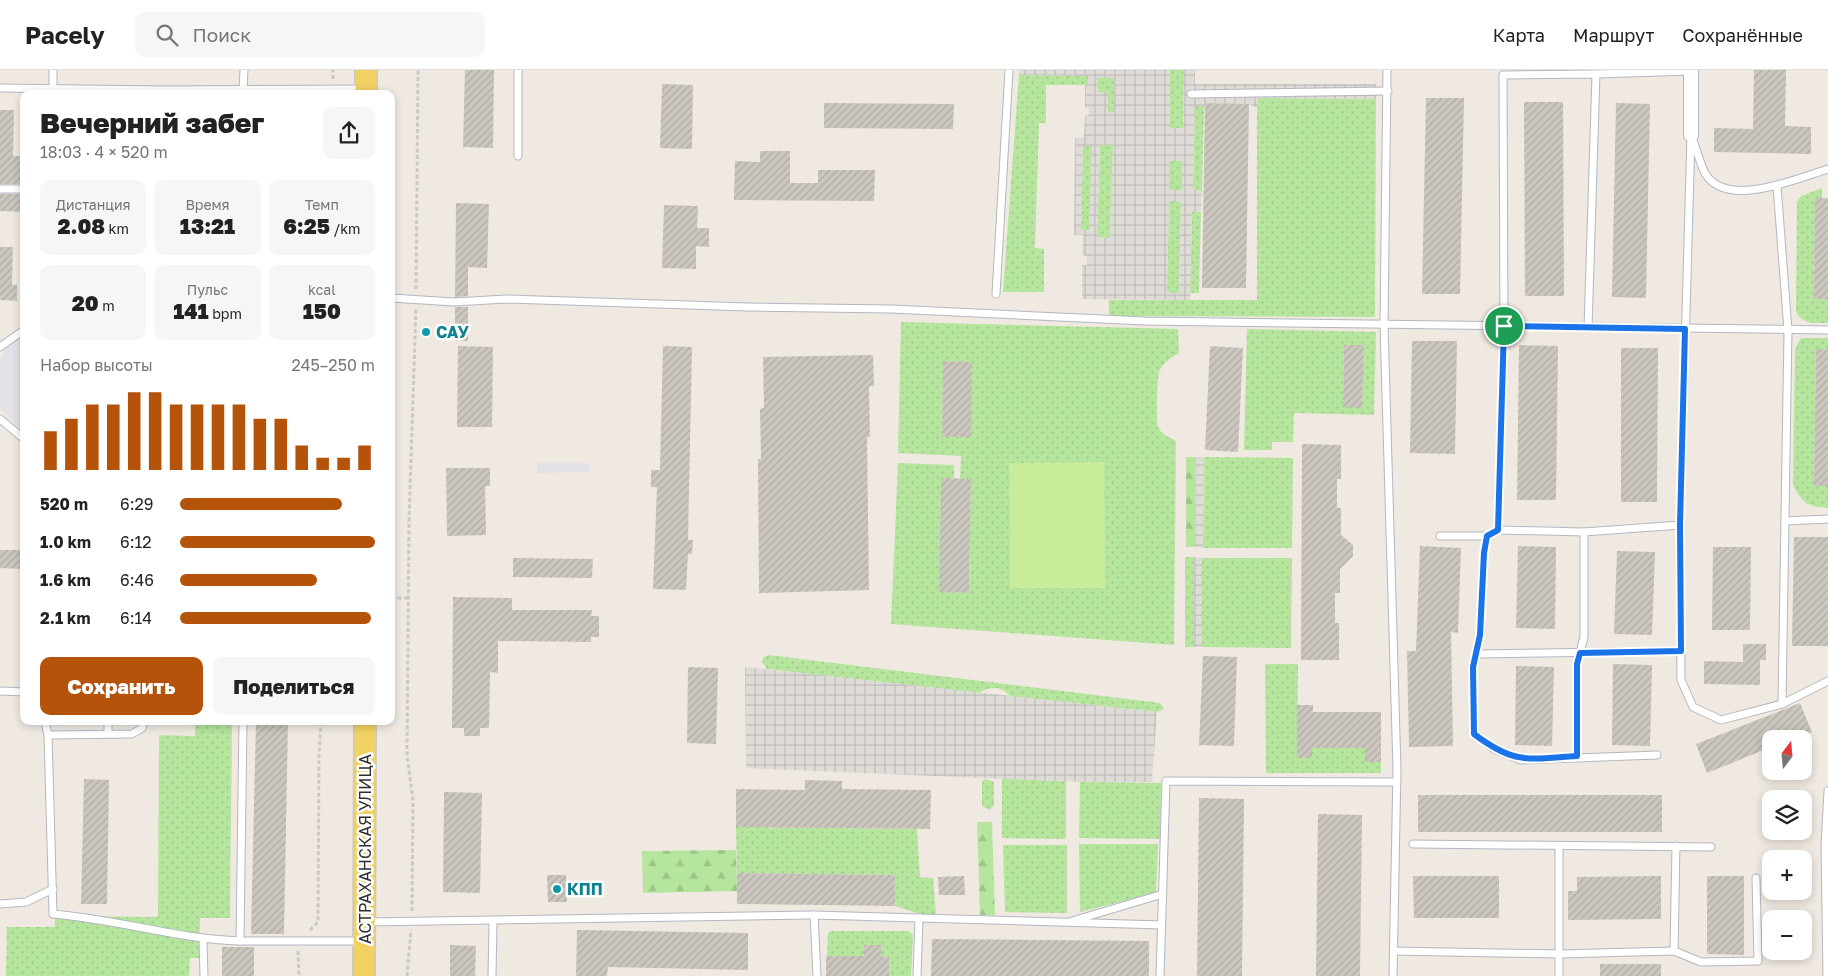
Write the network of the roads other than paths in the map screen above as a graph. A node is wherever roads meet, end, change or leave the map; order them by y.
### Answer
1 (53, 70) edge
2 (244, 70) edge
3 (518, 70) edge
4 (1009, 70) edge
5 (1387, 70) edge
6 (1690, 71) edge
7 (1596, 74) junction
8 (366, 84) edge
9 (0, 88) edge
10 (35, 90) edge
11 (53, 90) edge
12 (243, 90) edge
13 (261, 90) edge
14 (1388, 91) junction
15 (1191, 94) dead end
16 (1691, 135) junction
17 (518, 156) dead end
18 (1828, 169) edge
19 (1777, 186) junction
20 (0, 189) edge
21 (20, 189) edge
22 (996, 294) dead end
23 (395, 298) edge
24 (1384, 325) junction
25 (1504, 326) junction
26 (1588, 328) junction
27 (1685, 329) junction
28 (1788, 330) junction
29 (1828, 330) edge
30 (20, 333) edge
31 (0, 347) edge
32 (0, 419) edge
33 (20, 436) edge
34 (1828, 519) edge
35 (1785, 521) junction
36 (1680, 525) junction
37 (1498, 530) junction
38 (1584, 532) junction
39 (1440, 536) dead end
40 (1487, 536) junction
41 (1681, 651) junction
42 (1580, 653) junction
43 (1476, 654) junction
44 (1828, 681) edge
45 (0, 691) edge
46 (20, 692) edge
47 (1782, 704) junction
48 (46, 725) edge
49 (108, 725) edge
50 (143, 725) edge
51 (243, 725) edge
52 (365, 725) edge
53 (48, 734) junction
54 (108, 734) junction
55 (1657, 755) dead end
56 (1577, 756) junction
57 (1396, 782) junction
58 (1828, 792) edge
59 (1413, 844) dead end
60 (1559, 846) junction
61 (1676, 846) junction
62 (1711, 847) dead end
63 (1756, 878) dead end
64 (53, 889) junction
65 (1163, 894) junction
66 (0, 904) edge
67 (814, 915) junction
68 (919, 918) junction
69 (493, 921) junction
70 (1064, 923) junction
71 (1162, 925) junction
72 (364, 932) junction
73 (203, 940) junction
74 (240, 941) junction
75 (1394, 951) junction
76 (1674, 951) junction
77 (1559, 954) junction
78 (204, 976) edge
79 (364, 976) edge
80 (492, 976) edge
81 (817, 976) edge
82 (917, 976) edge
83 (1160, 976) edge
84 (1393, 976) edge
85 (1560, 976) edge
86 (1826, 976) edge

1 - 11 lane
2 - 12 lane
3 - 17 lane
4 - 22 lane
5 - 14 lane
6 - 7 lane
6 - 16 street
7 - 25 lane
7 - 26 lane
8 - 13 lane
9 - 10 lane
14 - 15 lane
14 - 24 lane
16 - 19 lane
16 - 27 lane
18 - 19 lane
19 - 28 lane
20 - 21 lane
23 - 24 lane
24 - 25 lane
24 - 57 lane
25 - 26 lane
25 - 37 lane
26 - 27 lane
27 - 28 lane
27 - 36 lane
28 - 29 lane
28 - 35 lane
30 - 31 lane
32 - 33 lane
34 - 35 lane
35 - 47 lane
36 - 38 lane
36 - 41 lane
37 - 38 lane
37 - 40 lane
38 - 42 lane
39 - 40 lane
40 - 43 lane
41 - 42 lane
41 - 47 lane
42 - 43 lane
42 - 56 lane
43 - 56 lane
44 - 47 lane
45 - 46 lane
48 - 53 lane
49 - 54 lane
50 - 54 lane
51 - 74 lane
52 - 72 main road, АСТРАХАНСКАЯ УЛИЦА
53 - 54 lane
53 - 64 lane
55 - 56 lane
57 - 65 lane
57 - 75 lane
58 - 86 lane
59 - 60 lane
60 - 61 lane
60 - 77 lane
61 - 62 lane
61 - 76 lane
63 - 76 lane
64 - 66 lane
64 - 73 lane
65 - 70 lane
65 - 71 lane
67 - 68 lane
67 - 69 lane
67 - 81 lane
68 - 70 lane
68 - 82 lane
69 - 72 lane
69 - 80 lane
70 - 71 lane
71 - 83 lane
72 - 74 lane
72 - 79 main road, АСТРАХАНСКАЯ УЛИЦА
73 - 74 lane
73 - 78 lane
75 - 77 lane
75 - 84 lane
76 - 77 lane
77 - 85 lane

